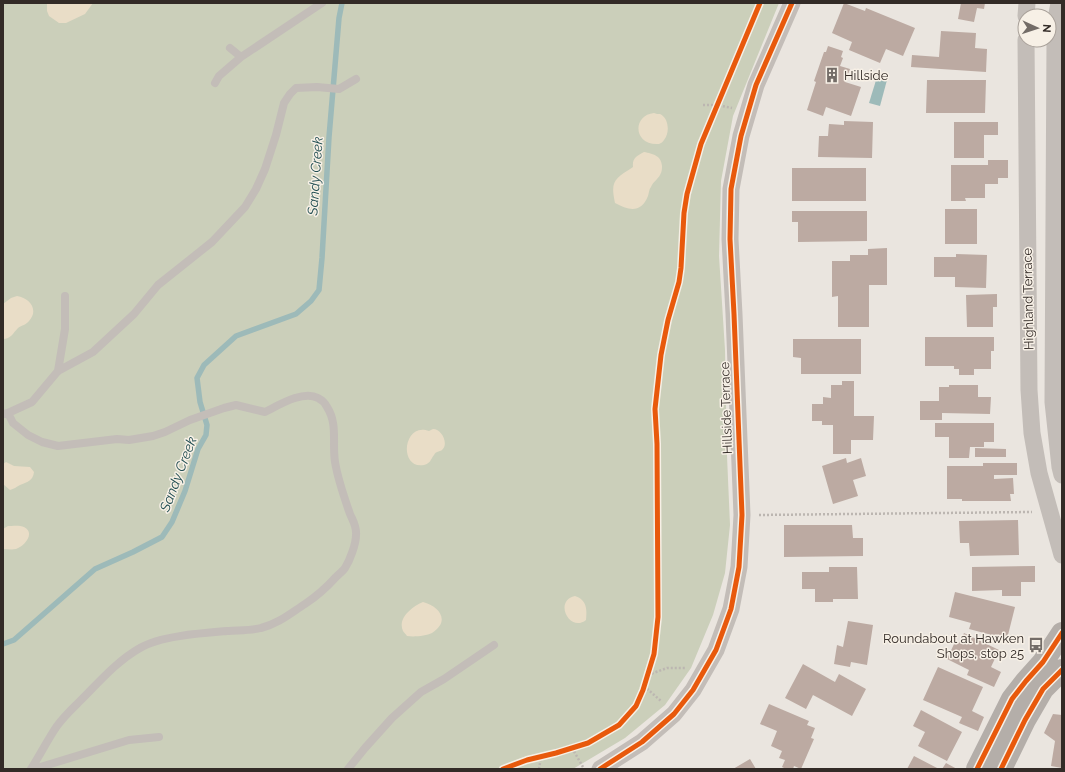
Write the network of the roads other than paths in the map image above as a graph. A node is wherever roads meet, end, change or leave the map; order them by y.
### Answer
1 (322, 3) edge
2 (792, 3) edge
3 (1059, 3) edge
4 (230, 48) dead end
5 (1026, 48) edge
6 (241, 57) junction
7 (356, 79) dead end
8 (215, 83) dead end
9 (65, 296) dead end
10 (58, 371) junction
11 (6, 413) edge
12 (1062, 475) edge
13 (1062, 555) edge
14 (1062, 634) edge
15 (494, 645) dead end
16 (1062, 670) edge
17 (159, 737) dead end
18 (32, 769) edge
19 (348, 769) edge
20 (600, 769) edge
21 (977, 769) edge
22 (1001, 769) edge

1 - 6 lane
2 - 20 street, Hillside Terrace
3 - 12 street, Highland Terrace
4 - 6 lane
5 - 13 street, Highland Terrace
6 - 8 lane
7 - 10 lane
9 - 10 lane
10 - 11 lane
11 - 18 lane
14 - 21 main road
15 - 19 lane
16 - 22 main road
17 - 18 lane

